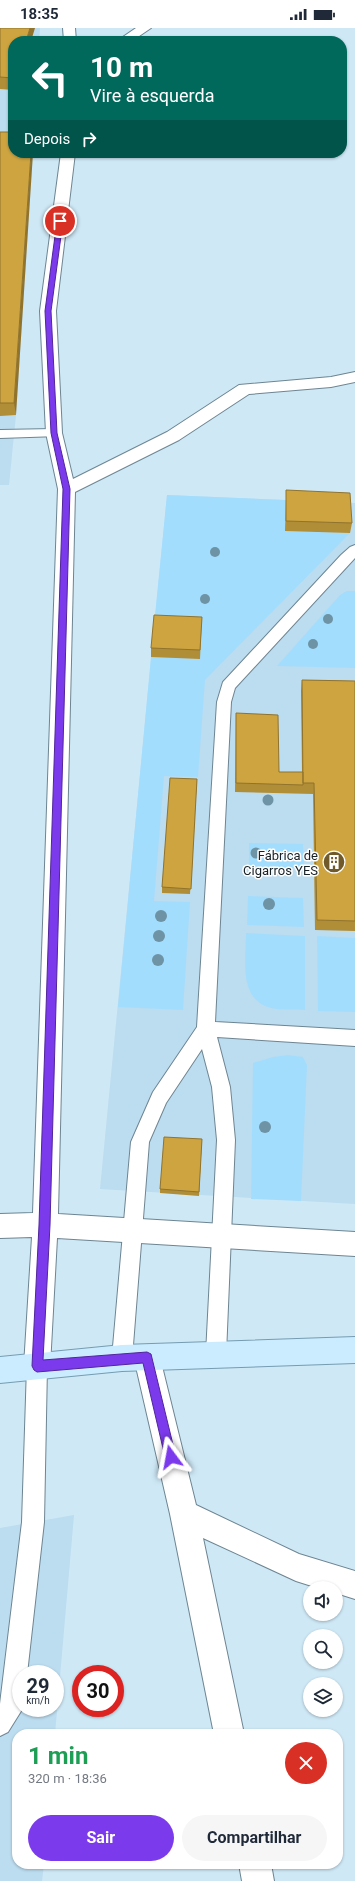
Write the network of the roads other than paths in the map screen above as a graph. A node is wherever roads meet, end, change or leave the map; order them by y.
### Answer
1 (145, 28) edge
2 (131, 36) edge
3 (67, 158) edge
4 (355, 376) edge
5 (54, 433) junction
6 (0, 434) edge
7 (67, 489) junction
8 (355, 550) edge
9 (206, 1029) junction
10 (355, 1038) edge
11 (44, 1225) junction
12 (0, 1226) edge
13 (132, 1230) junction
14 (222, 1236) junction
15 (355, 1244) edge
16 (355, 1350) edge
17 (216, 1354) junction
18 (134, 1358) junction
19 (37, 1366) junction
20 (0, 1370) edge
21 (184, 1514) junction
22 (355, 1585) edge
23 (0, 1724) edge
24 (228, 1729) edge
25 (256, 1869) edge
26 (258, 1881) edge

1 - 2 street
3 - 5 street
4 - 7 street
5 - 6 lane
5 - 7 street
7 - 11 street
8 - 9 lane
9 - 10 lane
9 - 13 lane
9 - 14 lane
11 - 12 street
11 - 13 street
11 - 19 street
13 - 14 street
13 - 18 lane
14 - 15 street
14 - 17 lane
16 - 17 main road
17 - 18 main road
18 - 19 main road
18 - 21 street
19 - 20 main road
19 - 23 lane
21 - 22 street
21 - 24 street
25 - 26 street

